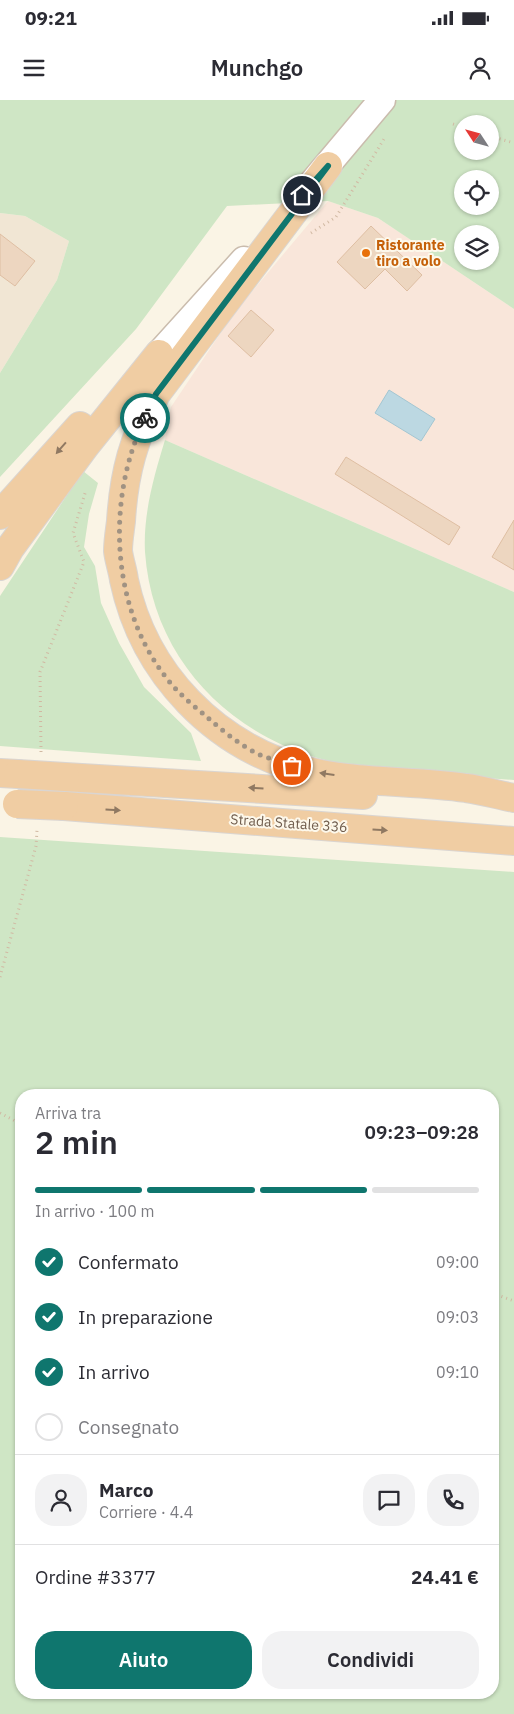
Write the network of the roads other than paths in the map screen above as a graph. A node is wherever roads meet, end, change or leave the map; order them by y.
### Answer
1 (382, 100) edge
2 (328, 166) junction
3 (159, 354) junction
4 (0, 516) edge
5 (0, 566) edge
6 (9, 773) edge
7 (514, 798) edge
8 (8, 803) edge
9 (514, 804) edge
10 (514, 840) edge

1 - 2 street
2 - 3 street
7 -> 2 highway
3 -> 4 highway
3 - 5 highway
9 -> 6 highway, bridge
8 -> 10 highway, Strada Statale 336, bridge

